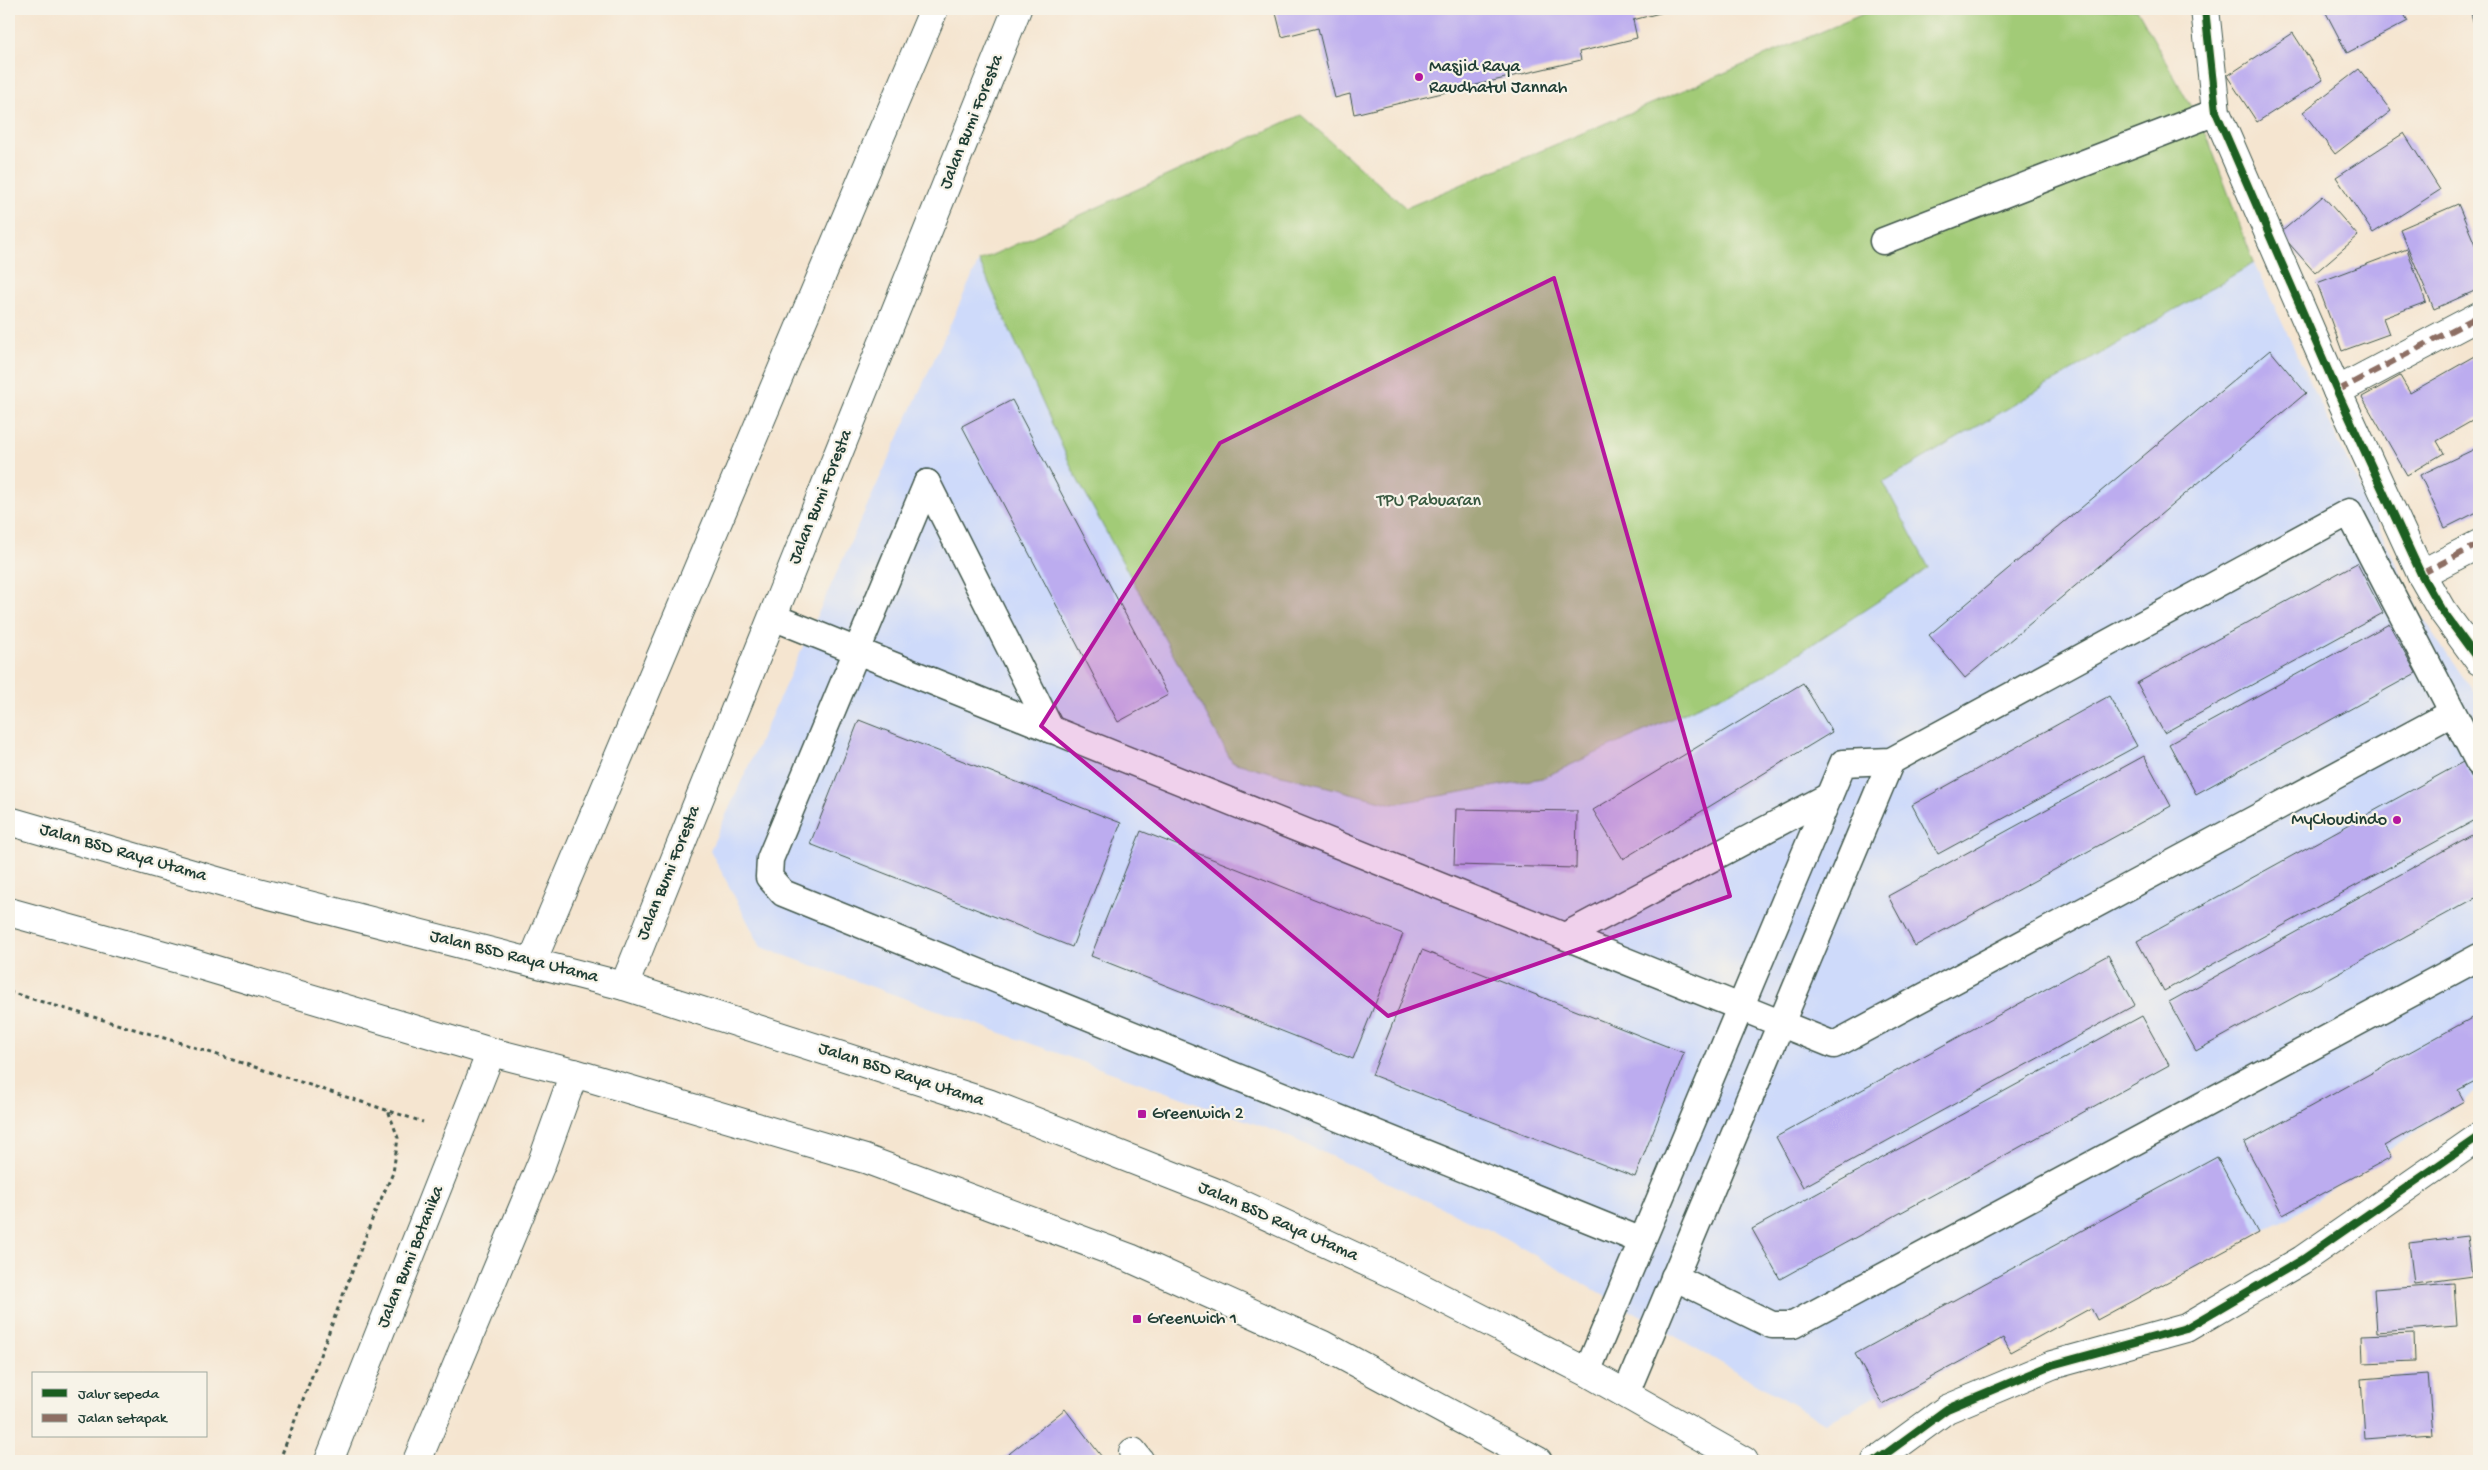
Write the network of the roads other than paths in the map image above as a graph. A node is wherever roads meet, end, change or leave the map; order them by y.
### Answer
1 (934, 9) edge
2 (1018, 9) edge
3 (2205, 9) edge
4 (2216, 112) junction
5 (1883, 241) dead end
6 (2479, 316) edge
7 (2337, 390) junction
8 (2479, 544) edge
9 (2421, 574) junction
10 (773, 617) junction
11 (857, 652) junction
12 (2479, 661) edge
13 (2452, 713) junction
14 (1050, 730) junction
15 (1890, 761) junction
16 (2479, 764) edge
17 (1829, 796) junction
18 (9, 821) edge
19 (9, 912) edge
20 (1565, 936) junction
21 (2479, 956) edge
22 (532, 962) junction
23 (624, 986) junction
24 (1740, 1008) junction
25 (1780, 1023) junction
26 (491, 1052) junction
27 (574, 1073) junction
28 (2479, 1137) edge
29 (1642, 1241) junction
30 (1674, 1277) junction
31 (1587, 1372) junction
32 (1626, 1393) junction
33 (329, 1461) edge
34 (417, 1461) edge
35 (1538, 1461) edge
36 (1744, 1461) edge
37 (1876, 1461) edge

1 - 22 main road
2 - 10 main road, Jalan Bumi Foresta
3 - 4 main road
4 - 5 lane
4 - 7 main road
6 - 7 main road
7 - 9 main road
8 - 9 main road
9 - 12 main road
10 - 11 lane
10 - 23 main road, Jalan Bumi Foresta
11 - 14 lane
11 - 14 lane
11 - 29 lane
13 - 15 lane
13 - 16 lane
13 - 25 lane
14 - 20 lane
15 - 17 lane
15 - 25 lane
17 - 20 lane
17 - 24 lane
18 - 22 main road, Jalan BSD Raya Utama
19 - 26 main road
20 - 24 lane
21 - 30 lane
22 - 23 main road, Jalan BSD Raya Utama
23 - 31 main road, Jalan BSD Raya Utama
24 - 25 lane
24 - 29 lane
25 - 30 lane
26 - 27 main road
26 - 33 main road, Jalan Bumi Botanika
27 - 34 main road
27 - 35 main road
28 - 37 main road
29 - 31 lane
30 - 32 lane
31 - 32 main road, Jalan BSD Raya Utama
32 - 36 main road, Jalan BSD Raya Utama

